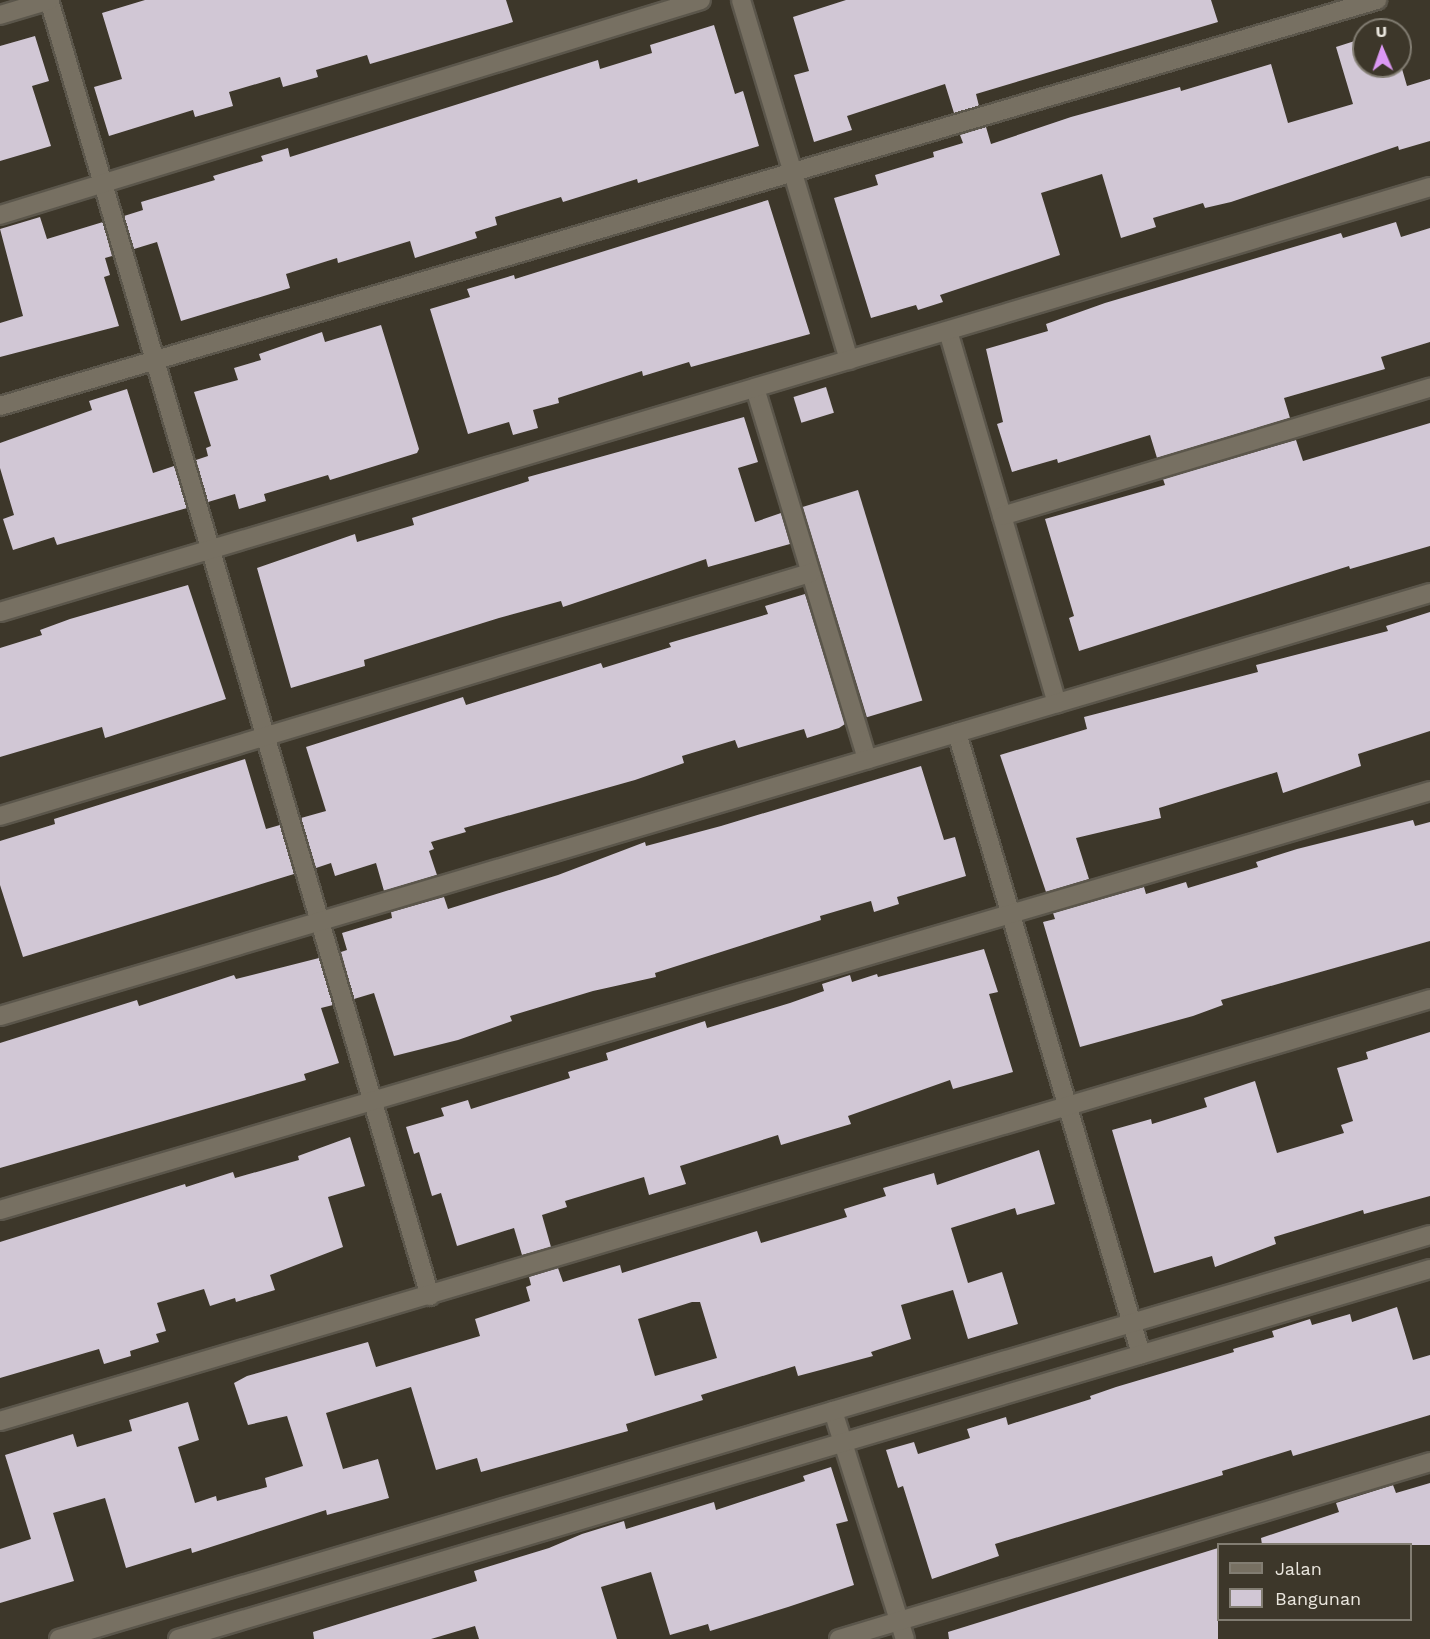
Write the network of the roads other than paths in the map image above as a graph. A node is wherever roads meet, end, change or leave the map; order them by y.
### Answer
1 (50, 0) edge
2 (701, 0) edge
3 (741, 0) edge
4 (1377, 0) edge
5 (0, 15) edge
6 (793, 172) junction
7 (103, 181) junction
8 (1430, 188) edge
9 (0, 215) edge
10 (948, 331) junction
11 (849, 360) junction
12 (156, 361) junction
13 (755, 388) junction
14 (1430, 388) edge
15 (0, 406) edge
16 (1002, 516) junction
17 (211, 550) junction
18 (810, 573) junction
19 (1430, 593) edge
20 (0, 612) edge
21 (1057, 703) junction
22 (957, 733) junction
23 (266, 736) junction
24 (867, 760) junction
25 (1430, 791) edge
26 (0, 816) edge
27 (1010, 913) junction
28 (321, 922) junction
29 (1430, 999) edge
30 (0, 1016) edge
31 (373, 1099) junction
32 (1068, 1108) junction
33 (0, 1210) edge
34 (1430, 1235) edge
35 (1430, 1269) edge
36 (430, 1296) junction
37 (1132, 1323) junction
38 (1141, 1354) junction
39 (833, 1411) junction
40 (0, 1421) edge
41 (844, 1442) junction
42 (1430, 1462) edge
43 (902, 1631) edge
44 (59, 1639) edge
45 (178, 1639) edge
46 (839, 1639) edge

1 - 5 street
1 - 7 street
2 - 7 street
3 - 6 street
4 - 6 street
6 - 11 street
6 - 12 street
7 - 9 street
7 - 12 street
8 - 10 street
10 - 11 street
10 - 16 street
11 - 13 street
12 - 15 street
12 - 17 street
13 - 17 street
13 - 18 street
14 - 16 street
16 - 21 street
17 - 20 street
17 - 23 street
18 - 23 street
18 - 24 street
19 - 21 street
21 - 22 street
22 - 24 street
22 - 27 street
23 - 26 street
23 - 28 street
24 - 28 street
25 - 27 street
27 - 31 street
27 - 32 street
28 - 30 street
28 - 31 street
29 - 32 street
31 - 33 street
31 - 36 street
32 - 36 street
32 - 37 street
34 - 37 street
35 - 38 street
36 - 40 street
37 - 38 street
37 - 39 street
38 - 41 street
39 - 41 street
39 - 44 street
41 - 43 street
41 - 45 street
42 - 43 street
43 - 46 street

